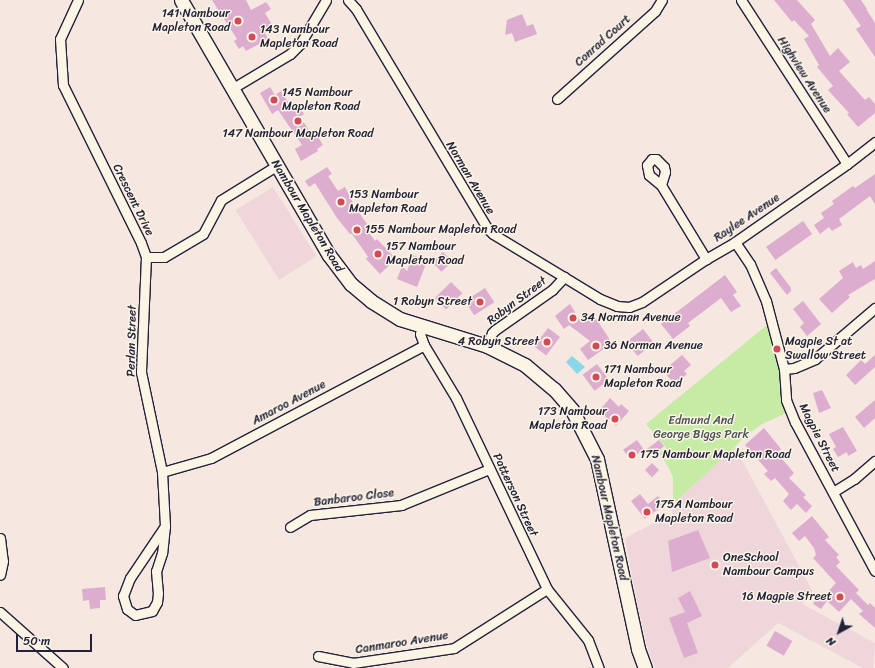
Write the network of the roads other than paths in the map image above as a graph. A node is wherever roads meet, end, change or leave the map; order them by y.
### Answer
1 (78, 0) edge
2 (181, 0) edge
3 (326, 0) edge
4 (348, 0) edge
5 (662, 0) edge
6 (741, 0) edge
7 (233, 88) junction
8 (557, 99) dead end
9 (875, 142) edge
10 (847, 164) junction
11 (276, 166) junction
12 (661, 185) dead end
13 (735, 242) junction
14 (146, 257) junction
15 (706, 259) junction
16 (564, 277) junction
17 (629, 307) joint
18 (875, 308) edge
19 (422, 326) junction
20 (424, 345) junction
21 (487, 346) junction
22 (784, 369) junction
23 (875, 461) edge
24 (489, 469) junction
25 (162, 472) junction
26 (833, 492) junction
27 (165, 526) junction
28 (290, 527) dead end
29 (0, 538) edge
30 (875, 571) edge
31 (0, 575) edge
32 (547, 589) junction
33 (0, 612) edge
34 (318, 656) dead end
35 (63, 668) edge
36 (599, 668) edge
37 (644, 668) edge

1 - 14 street, Crescent Drive
2 - 7 main road, Nambour Mapleton Road
3 - 7 street
4 - 16 street, Norman Avenue
5 - 8 street, Conrad Court
6 - 10 street, Highview Avenue
7 - 11 main road, Nambour Mapleton Road
9 - 10 street, Raylee Avenue
10 - 13 street, Raylee Avenue
11 - 14 street
11 - 19 main road, Nambour Mapleton Road
12 - 15 street
13 - 15 street, Raylee Avenue
13 - 22 street, Magpie Street
14 - 25 street, Perlan Street
15 - 17 street, Raylee Avenue
16 - 17 street, Norman Avenue
16 - 21 street, Robyn Street
18 - 22 street
19 - 20 street, Patterson Street
19 - 21 main road, Nambour Mapleton Road
20 - 24 street, Patterson Street
20 - 25 street, Amaroo Avenue
21 - 37 main road, Nambour Mapleton Road
22 - 26 street, Magpie Street
23 - 26 street
24 - 28 street, Banbaroo Close
24 - 32 street, Patterson Street
25 - 27 street, Perlan Street
26 - 30 street, Magpie Street
27 - 27 street, Perlan Street
29 - 31 street
32 - 34 street, Canmaroo Avenue
32 - 36 street, Patterson Street
33 - 35 street

